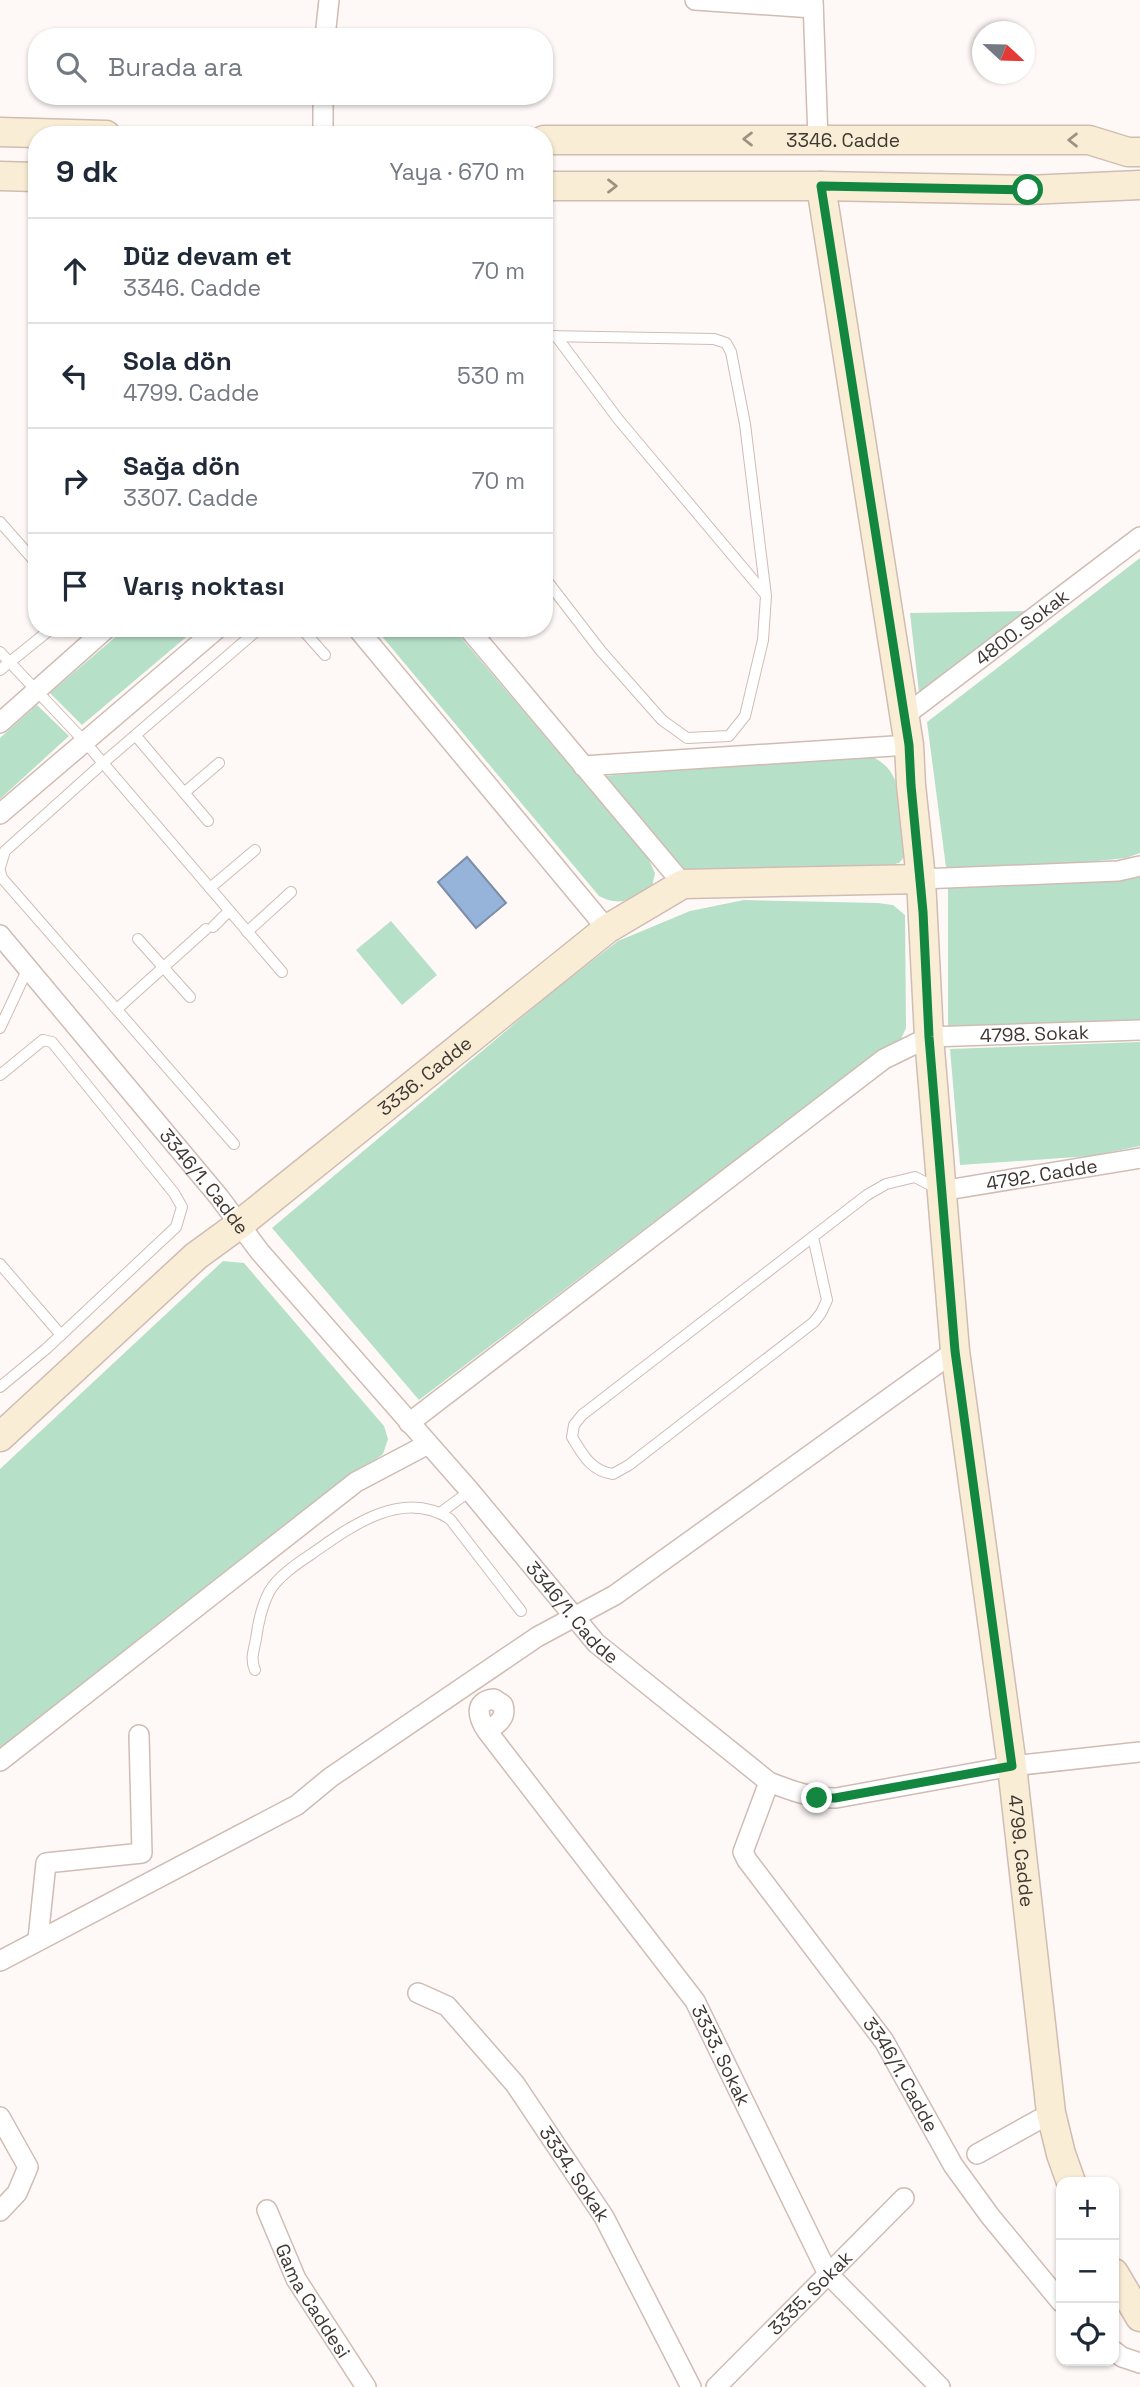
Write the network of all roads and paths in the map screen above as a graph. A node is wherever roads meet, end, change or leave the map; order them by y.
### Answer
1 (329, 0) edge
2 (695, 0) edge
3 (813, 4) edge
4 (325, 28) edge
5 (323, 105) edge
6 (323, 126) edge
7 (0, 132) edge
8 (28, 133) edge
9 (818, 139) junction
10 (553, 140) edge
11 (1140, 152) edge
12 (0, 176) edge
13 (28, 177) edge
14 (553, 186) edge
15 (821, 186) junction
16 (1140, 186) edge
17 (556, 336) joint
18 (0, 522) edge
19 (1140, 537) edge
20 (28, 554) edge
21 (553, 589) edge
22 (766, 596) junction
23 (41, 637) edge
24 (97, 637) edge
25 (208, 637) edge
26 (250, 637) edge
27 (309, 637) edge
28 (364, 637) edge
29 (476, 637) edge
30 (0, 652) edge
31 (325, 655) dead end
32 (9, 662) junction
33 (0, 670) edge
34 (36, 691) junction
35 (903, 717) junction
36 (0, 723) edge
37 (136, 736) junction
38 (85, 742) junction
39 (909, 745) junction
40 (103, 763) junction
41 (219, 763) dead end
42 (583, 766) junction
43 (184, 793) junction
44 (0, 814) edge
45 (208, 821) dead end
46 (255, 850) dead end
47 (1140, 866) edge
48 (0, 869) edge
49 (921, 879) junction
50 (683, 884) junction
51 (210, 888) junction
52 (291, 892) dead end
53 (229, 911) junction
54 (607, 929) junction
55 (247, 932) junction
56 (0, 934) edge
57 (138, 939) dead end
58 (163, 967) junction
59 (28, 968) junction
60 (282, 972) dead end
61 (190, 998) dead end
62 (117, 1009) junction
63 (0, 1028) edge
64 (1140, 1030) edge
65 (929, 1037) junction
66 (0, 1075) edge
67 (234, 1144) dead end
68 (1140, 1158) edge
69 (941, 1191) junction
70 (240, 1224) junction
71 (813, 1237) junction
72 (0, 1264) edge
73 (61, 1335) junction
74 (955, 1351) junction
75 (0, 1387) edge
76 (409, 1423) junction
77 (0, 1437) edge
78 (428, 1444) junction
79 (470, 1491) junction
80 (440, 1513) junction
81 (521, 1611) dead end
82 (574, 1619) junction
83 (255, 1670) dead end
84 (487, 1731) dead end
85 (139, 1735) dead end
86 (1140, 1752) edge
87 (0, 1761) edge
88 (1012, 1766) junction
89 (769, 1782) junction
90 (38, 1939) junction
91 (0, 1961) edge
92 (418, 1993) dead end
93 (1051, 2113) junction
94 (0, 2117) edge
95 (976, 2154) dead end
96 (1069, 2177) edge
97 (904, 2198) dead end
98 (267, 2210) dead end
99 (0, 2211) edge
100 (828, 2274) junction
101 (1119, 2281) edge
102 (1056, 2296) edge
103 (1140, 2317) edge
104 (1119, 2355) edge
105 (1140, 2362) edge
106 (366, 2387) edge
107 (691, 2387) edge
108 (716, 2387) edge
109 (940, 2387) edge

1 - 4 street
2 - 3 street
3 - 9 street
5 - 6 street
7 - 8 street
9 -> 10 street, 3346. Cadde
11 -> 9 street, 3346. Cadde
12 - 13 street
14 -> 15 street
15 - 16 street
15 - 35 street, 4799. Cadde
17 - 22 lane
17 - 22 lane
18 - 20 lane
19 - 35 street, 4800. Sokak
21 - 22 lane
23 - 32 lane
24 - 34 street
25 - 38 street
26 - 37 lane
27 - 31 lane
28 - 54 street
29 - 42 street
30 - 32 lane
32 - 33 lane
32 - 34 lane
34 - 36 street
34 - 38 lane
35 - 39 street, 4799. Cadde
37 - 40 lane
37 - 43 lane
38 - 40 lane
38 - 44 street
39 - 42 street
39 - 49 street, 4799. Cadde
40 - 48 lane
40 - 51 lane
41 - 43 lane
42 - 50 street
43 - 45 lane
46 - 51 lane
47 - 49 street
48 - 62 lane
49 - 50 street, 3336. Cadde
49 - 65 street, 4799. Cadde
50 - 54 street, 3336. Cadde
51 - 53 lane
52 - 55 lane
53 - 55 lane
53 - 58 lane
54 - 70 street, 3336. Cadde
55 - 60 lane
56 - 59 street, 3346/1. Cadde
57 - 58 lane
58 - 61 lane
58 - 62 lane
59 - 63 lane
59 - 70 street, 3346/1. Cadde
62 - 67 lane
64 - 65 street, 4798. Sokak
65 - 69 street, 4799. Cadde
65 - 76 street
66 - 73 lane
68 - 69 street, 4792. Cadde
69 - 71 lane
69 - 74 street, 4799. Cadde
70 - 76 street, 3346/1. Cadde
70 - 77 street, 3336. Cadde
71 - 71 lane
72 - 73 lane
73 - 75 lane
74 - 82 street
74 - 88 street, 4799. Cadde
76 - 78 street, 3346/1. Cadde
78 - 79 street, 3346/1. Cadde
78 - 87 street
79 - 80 lane
79 - 82 street, 3346/1. Cadde
80 - 81 lane
80 - 83 lane
82 - 89 street, 3346/1. Cadde
82 - 90 street
84 - 100 street, 3333. Sokak
85 - 90 street
86 - 88 street
88 - 89 street
88 - 93 street, 4799. Cadde
89 - 102 street, 3346/1. Cadde
90 - 91 street
92 - 107 street, 3334. Sokak
93 - 95 street
93 - 96 street, 4799. Cadde
94 - 99 street
97 - 100 street, 3335. Sokak
98 - 106 street, Gama Caddesi
100 - 108 street, 3335. Sokak
100 - 109 street, 3333. Sokak
101 - 103 street
104 - 105 street

